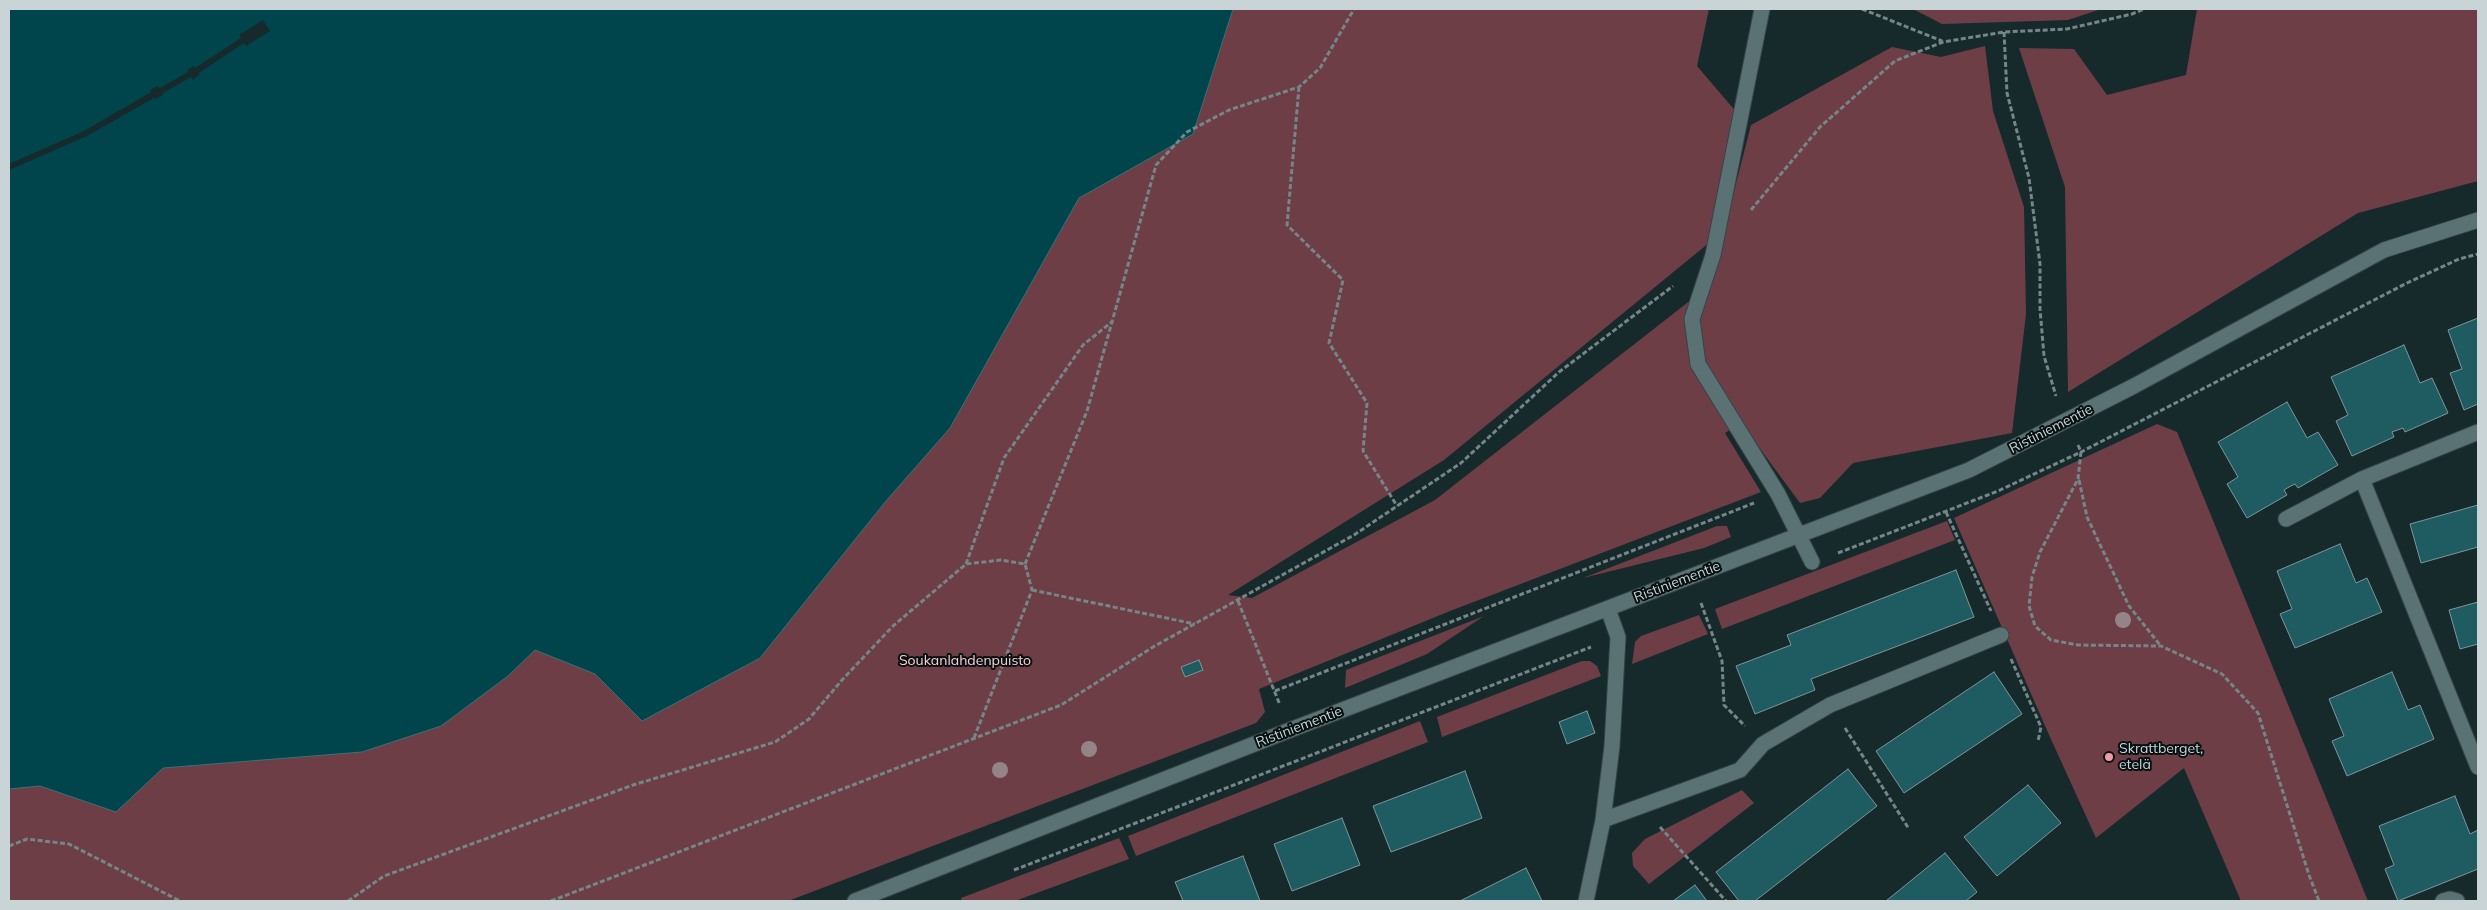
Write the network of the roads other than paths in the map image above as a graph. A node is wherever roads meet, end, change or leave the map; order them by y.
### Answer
1 (1762, 9) edge
2 (2478, 220) edge
3 (2478, 432) edge
4 (2362, 479) junction
5 (2286, 518) dead end
6 (1799, 535) junction
7 (1812, 562) dead end
8 (1608, 609) junction
9 (2001, 635) road end
10 (2478, 767) edge
11 (1603, 820) junction
12 (855, 901) edge
13 (1586, 901) edge
14 (2443, 901) edge
15 (2457, 901) edge

1 - 6 street
2 - 6 street, Ristiniementie
3 - 4 street
4 - 5 street
4 - 10 street
6 - 7 street
6 - 8 street, Ristiniementie
8 - 11 street
8 - 12 street, Ristiniementie
9 - 11 street
11 - 13 street
14 - 15 street

